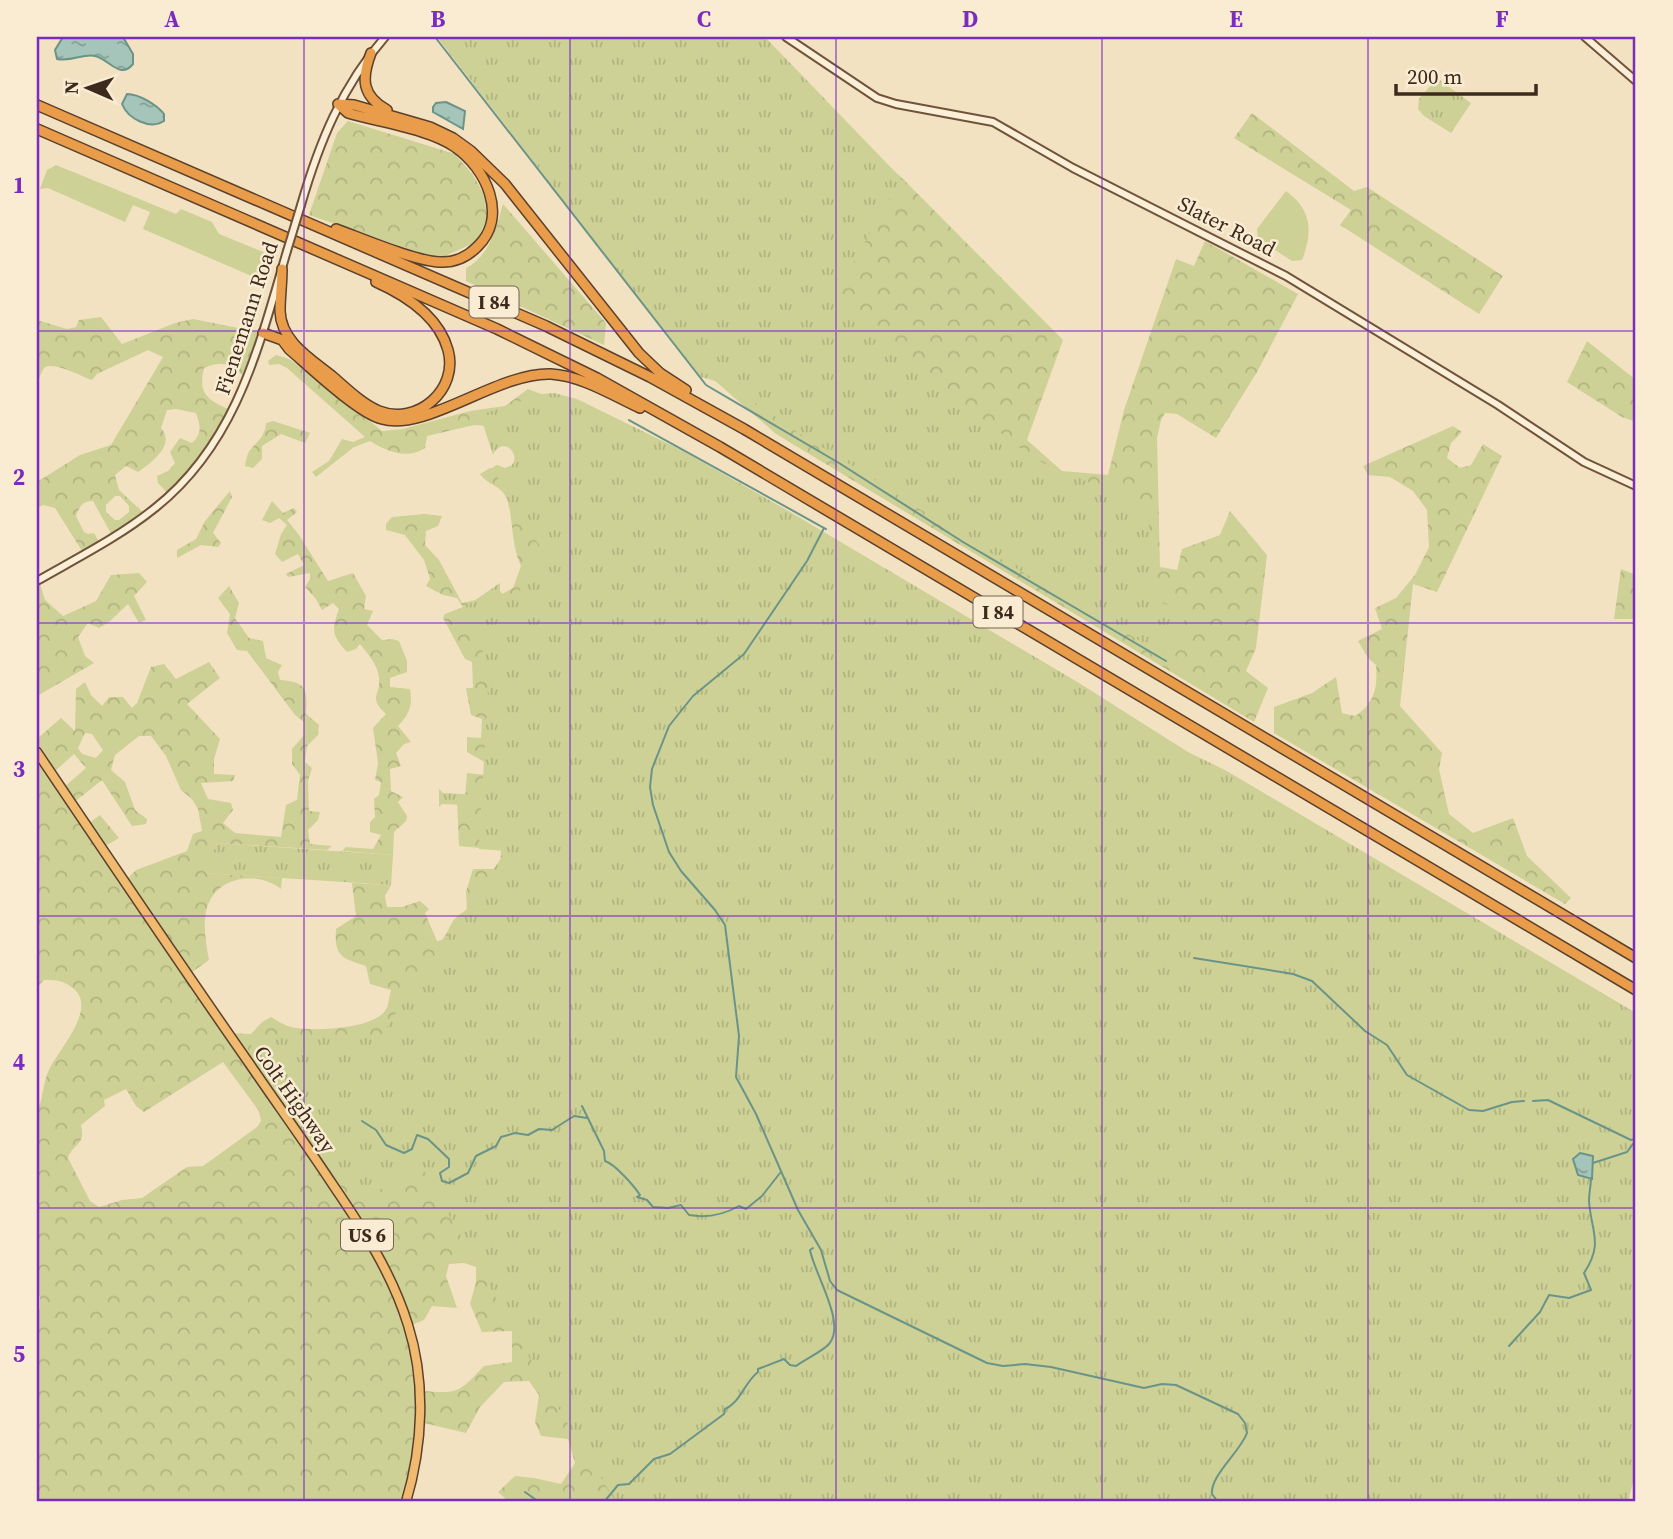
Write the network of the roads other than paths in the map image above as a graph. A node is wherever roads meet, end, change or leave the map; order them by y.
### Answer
1 (385, 37) edge
2 (786, 37) edge
3 (1586, 37) edge
4 (371, 53) junction
5 (1636, 81) edge
6 (338, 104) junction
7 (37, 105) edge
8 (397, 117) junction
9 (37, 129) edge
10 (274, 208) junction
11 (345, 263) junction
12 (282, 269) junction
13 (263, 333) junction
14 (288, 342) junction
15 (709, 409) junction
16 (678, 423) junction
17 (1636, 486) edge
18 (37, 581) edge
19 (37, 752) edge
20 (1636, 958) edge
21 (1636, 990) edge
22 (406, 1502) edge

1 - 4 main road, Fienemann Road
2 - 17 main road, Slater Road
3 - 5 main road
4 - 6 main road, Fienemann Road
4 - 8 highway
6 - 8 highway
6 - 10 highway
6 - 12 main road, Fienemann Road, bridge
7 - 10 highway, I 84
8 - 15 highway
9 - 11 highway, I 84
10 - 15 highway, I 84
11 - 14 highway
11 - 16 highway, I 84
12 - 13 main road, Fienemann Road
12 - 14 highway
13 - 14 highway
13 - 18 main road, Fienemann Road
14 - 16 highway
15 - 20 highway, I 84
16 - 21 highway, I 84
19 - 22 highway, Colt Highway / US 6

